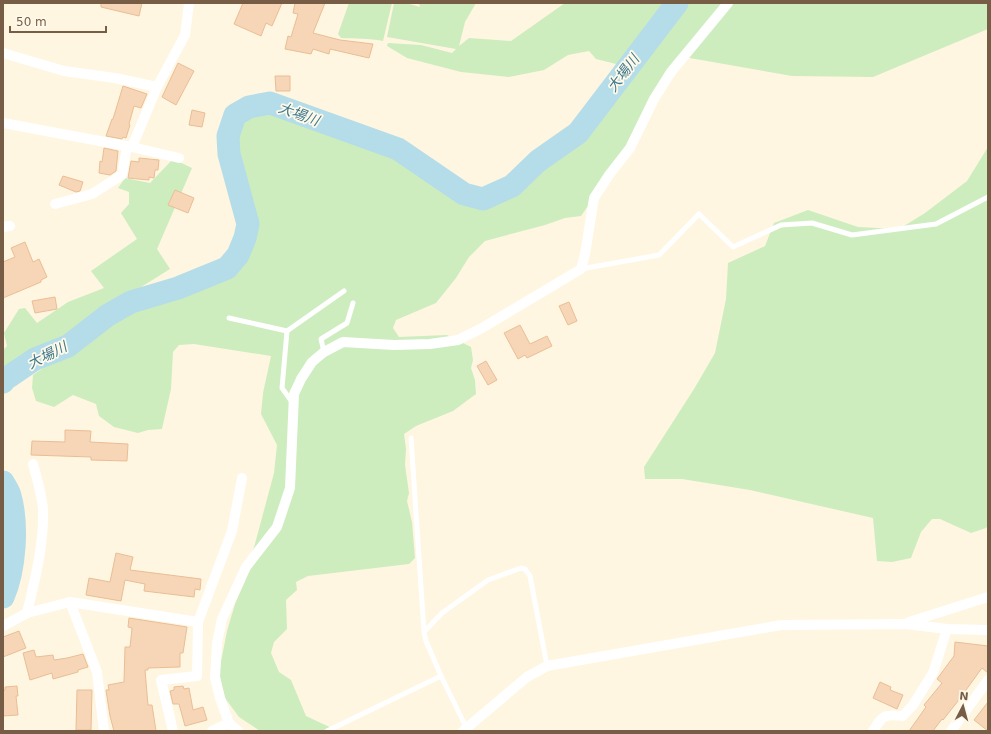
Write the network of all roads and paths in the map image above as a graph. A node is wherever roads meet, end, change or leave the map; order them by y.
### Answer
1 (189, 3) edge
2 (728, 3) edge
3 (3, 53) edge
4 (157, 87) junction
5 (3, 123) edge
6 (129, 146) junction
7 (179, 158) dead end
8 (988, 197) edge
9 (55, 204) dead end
10 (581, 269) junction
11 (344, 291) dead end
12 (352, 303) dead end
13 (229, 318) dead end
14 (287, 331) junction
15 (324, 352) junction
16 (294, 405) junction
17 (411, 438) dead end
18 (33, 464) dead end
19 (242, 478) dead end
20 (988, 597) edge
21 (70, 602) junction
22 (27, 614) junction
23 (198, 622) junction
24 (906, 624) junction
25 (3, 626) edge
26 (947, 629) junction
27 (988, 630) edge
28 (424, 632) junction
29 (547, 666) junction
30 (215, 674) junction
31 (197, 676) junction
32 (441, 676) junction
33 (988, 680) edge
34 (230, 723) junction
35 (464, 729) edge
36 (104, 731) edge
37 (173, 731) edge
38 (212, 731) edge
39 (238, 731) edge
40 (327, 731) edge
41 (873, 731) edge
42 (951, 731) edge

1 - 4 street
2 - 10 street
3 - 4 street
4 - 6 street
5 - 6 street
6 - 7 street
6 - 9 street
8 - 10 lane
10 - 15 street
11 - 14 lane
12 - 15 lane
13 - 14 lane
14 - 16 lane
15 - 16 street
16 - 30 street
17 - 28 lane
18 - 22 street
19 - 23 street
20 - 24 street
21 - 22 street
21 - 23 street
21 - 36 street
22 - 25 street
23 - 31 street
24 - 26 street
24 - 29 street
26 - 27 street
26 - 41 street
28 - 29 lane
28 - 32 lane
29 - 35 street
30 - 31 street
30 - 34 street
31 - 37 street
32 - 35 lane
32 - 40 lane
33 - 42 street
34 - 38 street
34 - 39 street

